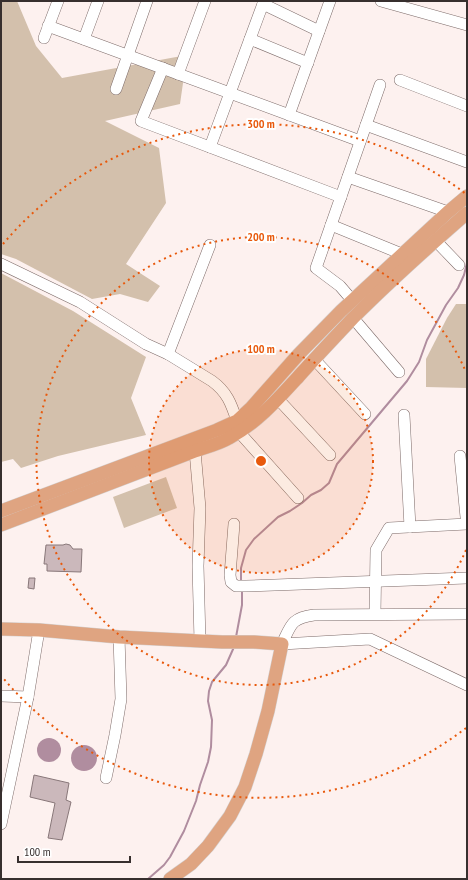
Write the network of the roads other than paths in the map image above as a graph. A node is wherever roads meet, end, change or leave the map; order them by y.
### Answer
1 (58, 1) edge
2 (98, 1) edge
3 (147, 1) edge
4 (205, 1) edge
5 (330, 1) edge
6 (381, 1) edge
7 (263, 3) edge
8 (48, 26) junction
9 (467, 26) edge
10 (319, 31) junction
11 (44, 38) dead end
12 (84, 39) junction
13 (250, 39) junction
14 (128, 56) junction
15 (308, 63) junction
16 (162, 68) junction
17 (178, 74) junction
18 (400, 80) dead end
19 (380, 85) dead end
20 (116, 89) dead end
21 (230, 93) junction
22 (467, 106) edge
23 (290, 115) junction
24 (366, 125) junction
25 (360, 141) junction
26 (210, 147) junction
27 (467, 162) edge
28 (348, 177) junction
29 (341, 196) junction
30 (467, 196) edge
31 (448, 212) junction
32 (467, 213) edge
33 (332, 225) junction
34 (435, 240) junction
35 (210, 245) dead end
36 (402, 254) junction
37 (1, 264) edge
38 (459, 265) dead end
39 (352, 300) junction
40 (358, 314) junction
41 (168, 354) junction
42 (314, 359) junction
43 (399, 372) dead end
44 (278, 398) junction
45 (365, 414) dead end
46 (404, 415) dead end
47 (238, 427) junction
48 (195, 451) junction
49 (330, 455) dead end
50 (460, 456) dead end
51 (62, 495) junction
52 (298, 498) dead end
53 (1, 511) edge
54 (467, 519) edge
55 (234, 524) dead end
56 (1, 525) edge
57 (410, 527) junction
58 (467, 578) edge
59 (375, 582) junction
60 (375, 614) junction
61 (467, 614) edge
62 (1, 629) edge
63 (39, 630) junction
64 (119, 637) junction
65 (200, 641) junction
66 (282, 644) junction
67 (467, 685) edge
68 (1, 696) edge
69 (28, 698) junction
70 (106, 778) dead end
71 (1, 824) edge
72 (170, 879) edge

1 - 8 street
2 - 12 street
3 - 14 street
4 - 17 street
5 - 10 street
6 - 9 street
7 - 10 street
7 - 13 street
8 - 11 street
8 - 12 street
10 - 15 street
12 - 14 street
13 - 15 street
13 - 21 street
14 - 16 street
14 - 20 street
15 - 23 street
16 - 17 street
16 - 26 street
17 - 21 street
18 - 22 street
19 - 24 street
21 - 23 street
21 - 26 street
23 - 25 street
24 - 25 street
24 - 27 street
25 - 28 street
26 - 29 street
28 - 29 street
28 - 31 street
29 - 33 street
30 - 31 main road
31 - 36 main road
32 - 34 main road
33 - 36 street
33 - 39 street
34 - 38 street
34 - 40 main road
35 - 41 street
36 - 39 main road
37 - 41 street
39 - 40 main road
39 - 47 main road
40 - 42 main road
40 - 43 street
41 - 47 street
42 - 44 main road
42 - 45 street
44 - 47 main road
44 - 49 street
46 - 57 street
47 - 48 main road
47 - 51 main road
47 - 52 street
48 - 51 main road
48 - 65 street
50 - 54 street
51 - 53 main road
51 - 56 main road
54 - 57 street
55 - 59 street
57 - 59 street
58 - 59 street
59 - 60 street
60 - 61 street
60 - 66 street
62 - 63 main road
63 - 64 main road
63 - 69 street
64 - 65 main road
64 - 70 street
65 - 66 main road
66 - 67 street
66 - 72 main road
68 - 69 street
69 - 71 street

